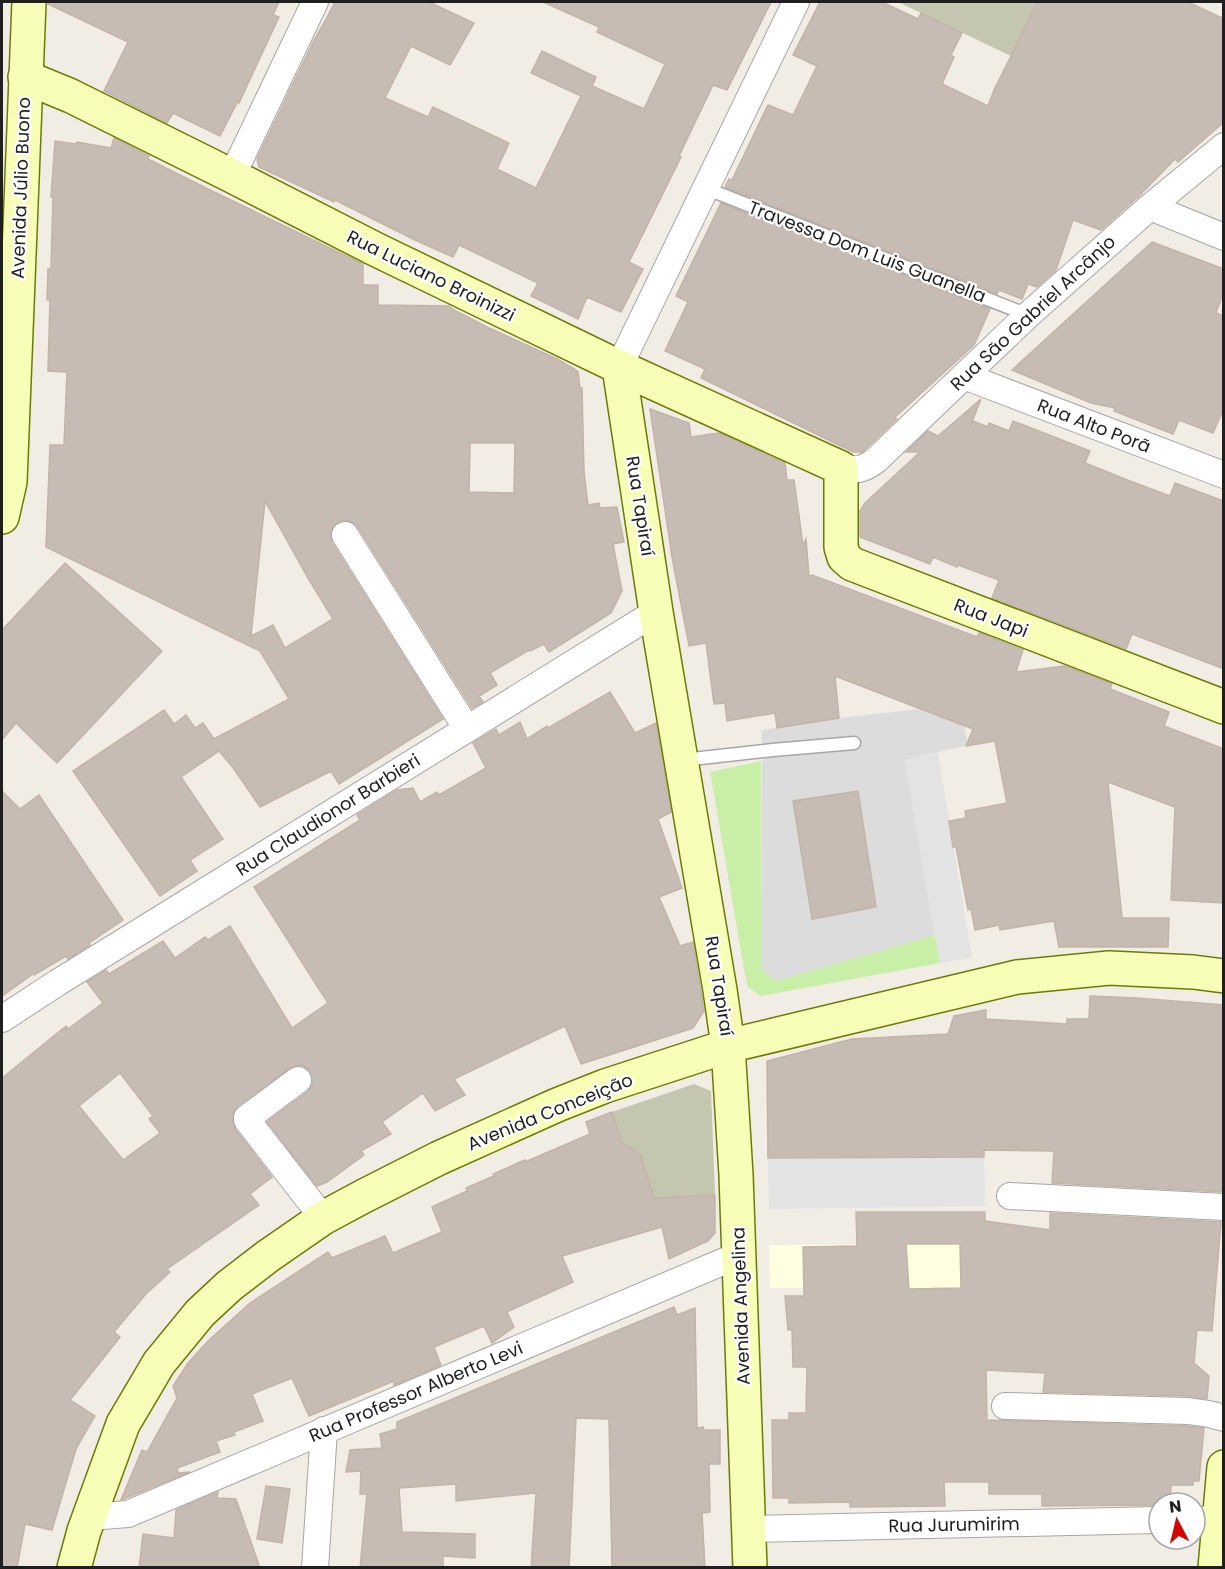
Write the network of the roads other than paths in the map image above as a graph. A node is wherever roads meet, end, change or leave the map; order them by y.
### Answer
1 (29, 2) edge
2 (315, 2) edge
3 (796, 2) edge
4 (25, 77) junction
5 (1224, 146) edge
6 (232, 176) junction
7 (705, 188) junction
8 (11, 202) edge
9 (1150, 207) junction
10 (1224, 237) edge
11 (1028, 315) junction
12 (619, 367) junction
13 (964, 376) junction
14 (653, 383) junction
15 (623, 399) junction
16 (841, 468) junction
17 (1224, 475) edge
18 (2, 517) edge
19 (345, 535) dead end
20 (656, 612) junction
21 (1224, 707) edge
22 (467, 729) junction
23 (854, 743) dead end
24 (682, 760) junction
25 (1224, 976) edge
26 (2, 1019) edge
27 (728, 1046) junction
28 (298, 1080) dead end
29 (1010, 1196) dead end
30 (1224, 1207) edge
31 (323, 1218) junction
32 (740, 1255) junction
33 (1005, 1406) dead end
34 (1224, 1418) edge
35 (324, 1430) junction
36 (1224, 1467) edge
37 (89, 1517) junction
38 (1207, 1519) edge
39 (1147, 1520) edge
40 (749, 1529) junction
41 (74, 1568) edge
42 (315, 1568) edge
43 (750, 1568) edge
44 (1215, 1568) edge

1 - 4 street, Avenida Júlio Buono
2 - 6 street
3 - 7 street
4 - 6 street, Rua Luciano Broinizzi
4 - 8 street, Avenida Júlio Buono
5 - 9 street, Rua São Gabriel Arcânjo
6 - 12 street, Rua Luciano Broinizzi
7 - 11 lane, Travessa Dom Luis Guanella
7 - 12 street
8 - 18 street, Avenida Júlio Buono
9 - 10 street
9 - 11 street, Rua São Gabriel Arcânjo
11 - 13 street, Rua São Gabriel Arcânjo
12 - 14 street, Rua Luciano Broinizzi
12 - 15 street, Rua Tapiraí
13 - 16 street, Rua São Gabriel Arcânjo
13 - 17 street, Rua Alto Porã
14 - 15 street
14 - 16 street, Rua Luciano Broinizzi
15 - 20 street, Rua Tapiraí
16 - 21 street, Rua Japi
19 - 22 street
20 - 22 street, Rua Claudionor Barbieri
20 - 24 street, Rua Tapiraí
22 - 26 street, Rua Claudionor Barbieri
23 - 24 lane
24 - 27 street, Rua Tapiraí
25 - 27 street, Avenida Conceição
27 - 31 street, Avenida Conceição
27 - 32 street, Avenida Angelina
28 - 31 street
29 - 30 street
31 - 37 street, Avenida Conceição
32 - 35 street, Rua Professor Alberto Levi
32 - 40 street, Avenida Angelina
33 - 34 street
35 - 37 street, Rua Professor Alberto Levi
35 - 42 street
36 - 38 street
37 - 41 street, Avenida Conceição
38 - 44 street
39 - 40 street, Rua Jurumirim
40 - 43 street, Avenida Angelina

